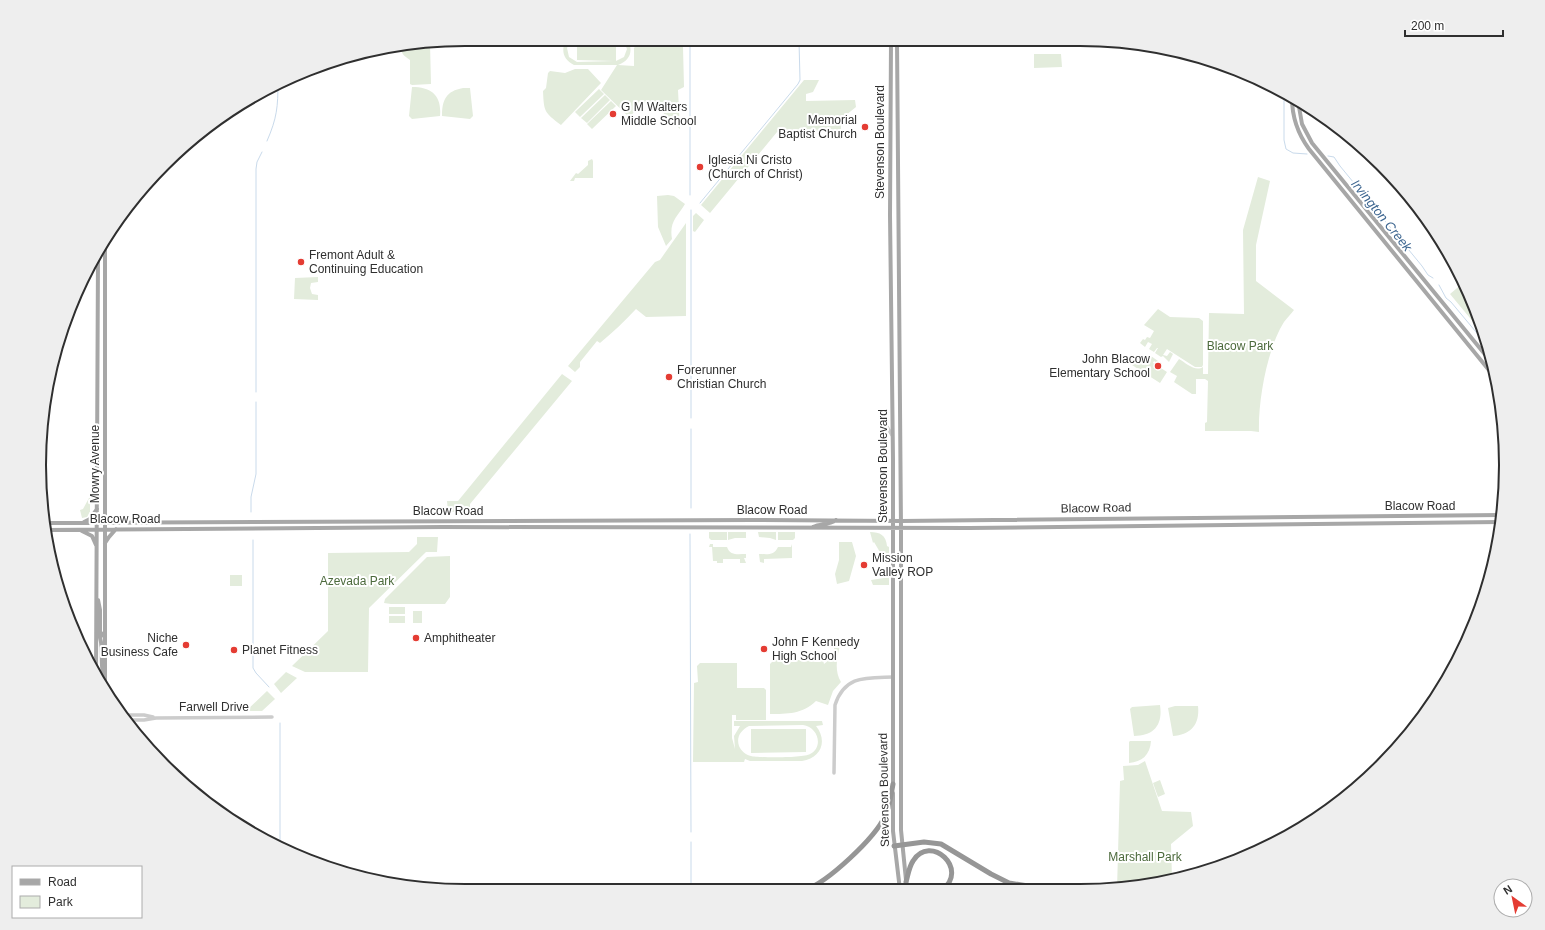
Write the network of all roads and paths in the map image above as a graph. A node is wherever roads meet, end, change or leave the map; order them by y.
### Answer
1 (891, 46) edge
2 (898, 46) edge
3 (1293, 104) edge
4 (1299, 108) edge
5 (105, 250) edge
6 (98, 263) edge
7 (1484, 354) edge
8 (1488, 369) edge
9 (884, 422) dead end
10 (893, 435) junction
11 (97, 508) junction
12 (1496, 515) edge
13 (836, 520) junction
14 (893, 520) junction
15 (901, 521) junction
16 (97, 522) junction
17 (105, 522) junction
18 (1495, 522) edge
19 (83, 523) junction
20 (51, 524) edge
21 (809, 528) junction
22 (893, 528) junction
23 (902, 528) junction
24 (116, 529) junction
25 (51, 530) edge
26 (73, 530) junction
27 (97, 530) junction
28 (105, 530) junction
29 (105, 543) junction
30 (97, 547) junction
31 (97, 590) junction
32 (96, 632) junction
33 (105, 637) junction
34 (96, 663) edge
35 (893, 677) junction
36 (105, 679) joint
37 (129, 715) edge
38 (272, 717) dead end
39 (156, 718) junction
40 (133, 720) edge
41 (834, 773) dead end
42 (893, 784) junction
43 (902, 844) junction
44 (894, 846) junction
45 (906, 882) joint
46 (817, 884) edge
47 (899, 884) edge
48 (948, 884) edge
49 (1014, 884) edge

1 - 10 main road, Stevenson Boulevard
2 - 15 main road, Stevenson Boulevard
3 - 8 main road
4 - 7 main road
5 - 17 main road, Mowry Avenue
6 - 11 main road, Mowry Avenue
9 - 10 street
10 - 14 main road, Stevenson Boulevard
11 - 16 main road, Mowry Avenue
11 - 19 main road
12 - 15 main road, Blacow Road
13 - 14 main road, Blacow Road
13 - 17 main road, Blacow Road
13 - 21 main road
14 - 15 main road, Blacow Road
14 - 22 main road, Stevenson Boulevard
15 - 23 main road, Stevenson Boulevard
16 - 17 main road, Blacow Road
16 - 19 main road, Blacow Road
16 - 27 main road, Mowry Avenue
17 - 28 main road, Mowry Avenue
18 - 23 main road, Blacow Road
19 - 20 main road, Blacow Road
21 - 22 main road, Blacow Road
21 - 24 main road, Blacow Road
22 - 23 main road, Blacow Road
22 - 35 main road, Stevenson Boulevard
23 - 43 main road, Stevenson Boulevard
24 - 28 main road, Blacow Road
24 - 29 main road
25 - 26 main road, Blacow Road
26 - 27 main road, Blacow Road
26 - 30 main road
27 - 28 main road, Blacow Road
27 - 30 main road, Mowry Avenue
28 - 29 main road, Mowry Avenue
29 - 33 main road, Mowry Avenue
30 - 31 main road, Mowry Avenue
31 - 32 main road, Mowry Avenue
31 - 33 main road
32 - 34 main road, Mowry Avenue
32 - 36 main road
33 - 36 main road, Mowry Avenue
35 - 41 street
35 - 42 main road, Stevenson Boulevard
37 - 39 street, Farwell Drive
38 - 39 street, Farwell Drive
39 - 40 street, Farwell Drive
42 - 44 main road, Stevenson Boulevard
42 - 46 highway
43 - 44 highway
43 - 45 main road, Stevenson Boulevard
43 - 49 highway
44 - 47 main road, Stevenson Boulevard
45 - 48 highway

